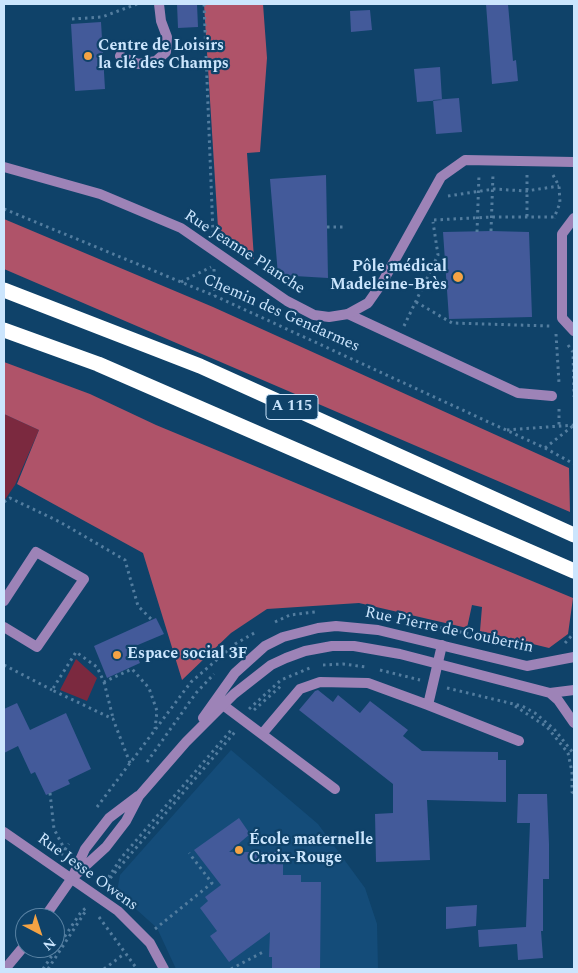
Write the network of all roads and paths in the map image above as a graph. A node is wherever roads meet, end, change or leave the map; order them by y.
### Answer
1 (137, 4) edge
2 (159, 4) edge
3 (204, 4) edge
4 (72, 19) dead end
5 (120, 56) dead end
6 (479, 161) junction
7 (492, 161) junction
8 (527, 162) junction
9 (574, 162) edge
10 (4, 167) edge
11 (559, 186) dead end
12 (494, 189) junction
13 (526, 191) junction
14 (479, 192) junction
15 (447, 196) dead end
16 (427, 202) junction
17 (4, 208) edge
18 (492, 217) junction
19 (527, 217) junction
20 (554, 217) dead end
21 (477, 218) junction
22 (574, 218) edge
23 (433, 222) junction
24 (327, 227) dead end
25 (346, 227) dead end
26 (491, 231) dead end
27 (477, 232) dead end
28 (214, 250) junction
29 (181, 282) junction
30 (4, 290) edge
31 (215, 296) junction
32 (416, 302) junction
33 (348, 314) junction
34 (4, 330) edge
35 (574, 331) edge
36 (398, 338) junction
37 (557, 396) junction
38 (574, 425) edge
39 (559, 426) junction
40 (506, 430) junction
41 (545, 448) junction
42 (574, 464) edge
43 (4, 502) edge
44 (574, 535) edge
45 (574, 571) edge
46 (4, 601) edge
47 (318, 611) dead end
48 (152, 620) dead end
49 (274, 623) dead end
50 (432, 626) dead end
51 (4, 627) edge
52 (258, 631) dead end
53 (574, 633) edge
54 (442, 645) junction
55 (560, 646) dead end
56 (537, 649) dead end
57 (574, 656) edge
58 (438, 663) junction
59 (4, 665) edge
60 (104, 682) junction
61 (451, 689) dead end
62 (52, 690) junction
63 (574, 690) edge
64 (550, 693) junction
65 (513, 704) junction
66 (222, 705) junction
67 (428, 705) junction
68 (113, 719) junction
69 (574, 722) edge
70 (554, 729) junction
71 (155, 730) junction
72 (551, 732) junction
73 (262, 734) junction
74 (519, 741) dead end
75 (186, 742) junction
76 (574, 754) edge
77 (130, 763) junction
78 (335, 789) dead end
79 (574, 792) edge
80 (50, 793) dead end
81 (139, 796) junction
82 (94, 810) dead end
83 (4, 832) edge
84 (70, 842) dead end
85 (64, 850) junction
86 (189, 853) dead end
87 (53, 866) junction
88 (72, 878) junction
89 (88, 906) junction
90 (51, 908) edge
91 (144, 937) junction
92 (265, 950) dead end
93 (124, 954) junction
94 (16, 958) edge
95 (5, 969) edge
96 (42, 969) edge
97 (48, 969) edge
98 (104, 969) edge
99 (137, 969) edge
100 (164, 969) edge
101 (232, 969) edge

1 - 4 path
2 - 5 street
3 - 28 path
6 - 7 street, Rue Jeanne Planche
6 - 14 path
6 - 16 street, Rue Jeanne Planche
7 - 8 street, Rue Jeanne Planche
7 - 12 path
8 - 9 street, Rue Jeanne Planche
8 - 13 path
10 - 28 street, Rue Jeanne Planche
11 - 13 path
12 - 13 path
12 - 14 path
12 - 18 path
13 - 19 path
14 - 15 path
14 - 21 path
16 - 23 path
16 - 33 street, Rue Jeanne Planche
17 - 29 path, Chemin des Gendarmes
18 - 19 path
18 - 21 path
18 - 26 path
19 - 20 path
21 - 23 path
21 - 27 path
22 - 35 street
23 - 32 path
24 - 25 path
28 - 33 street, Rue Jeanne Planche
29 - 31 path, Chemin des Gendarmes
29 - 31 path
30 - 44 highway, A 115
31 - 40 path, Chemin des Gendarmes
32 - 36 path
32 - 37 path
33 - 36 street
34 - 45 highway, A 115
36 - 37 street
37 - 39 path
38 - 39 path
38 - 41 path
39 - 40 path
40 - 41 path, Chemin des Gendarmes
41 - 42 path, Chemin des Gendarmes
43 - 48 path
46 - 51 street
47 - 49 path
50 - 56 path
52 - 71 path
53 - 55 path
54 - 57 street, Rue Pierre de Coubertin
54 - 58 street
54 - 75 street, Rue Pierre de Coubertin
58 - 64 street, Rue Pierre de Coubertin
58 - 66 street, Rue Pierre de Coubertin
58 - 67 street
59 - 62 path
60 - 62 path
60 - 68 path
60 - 71 path
61 - 65 path
62 - 68 path
63 - 64 street, Rue Pierre de Coubertin
64 - 69 street
65 - 70 path
65 - 72 path
66 - 73 street
66 - 75 street, Rue Pierre de Coubertin
67 - 73 street
67 - 74 street
68 - 77 path
70 - 72 path
70 - 76 path
71 - 77 path
72 - 79 path
73 - 78 street
75 - 81 street, Rue Pierre de Coubertin
77 - 82 path
80 - 85 path
81 - 88 street, Rue Pierre de Coubertin
81 - 88 street, Rue Pierre de Coubertin
83 - 87 street, Rue Jesse Owens
84 - 85 path
85 - 87 path
86 - 91 path
87 - 88 street, Rue Jesse Owens
88 - 90 street, Rue Pierre de Coubertin
88 - 91 street, Rue Jesse Owens
89 - 93 path
89 - 96 path
89 - 97 path
91 - 100 street, Rue Jesse Owens
92 - 101 path
93 - 98 path
93 - 99 path
94 - 95 street

